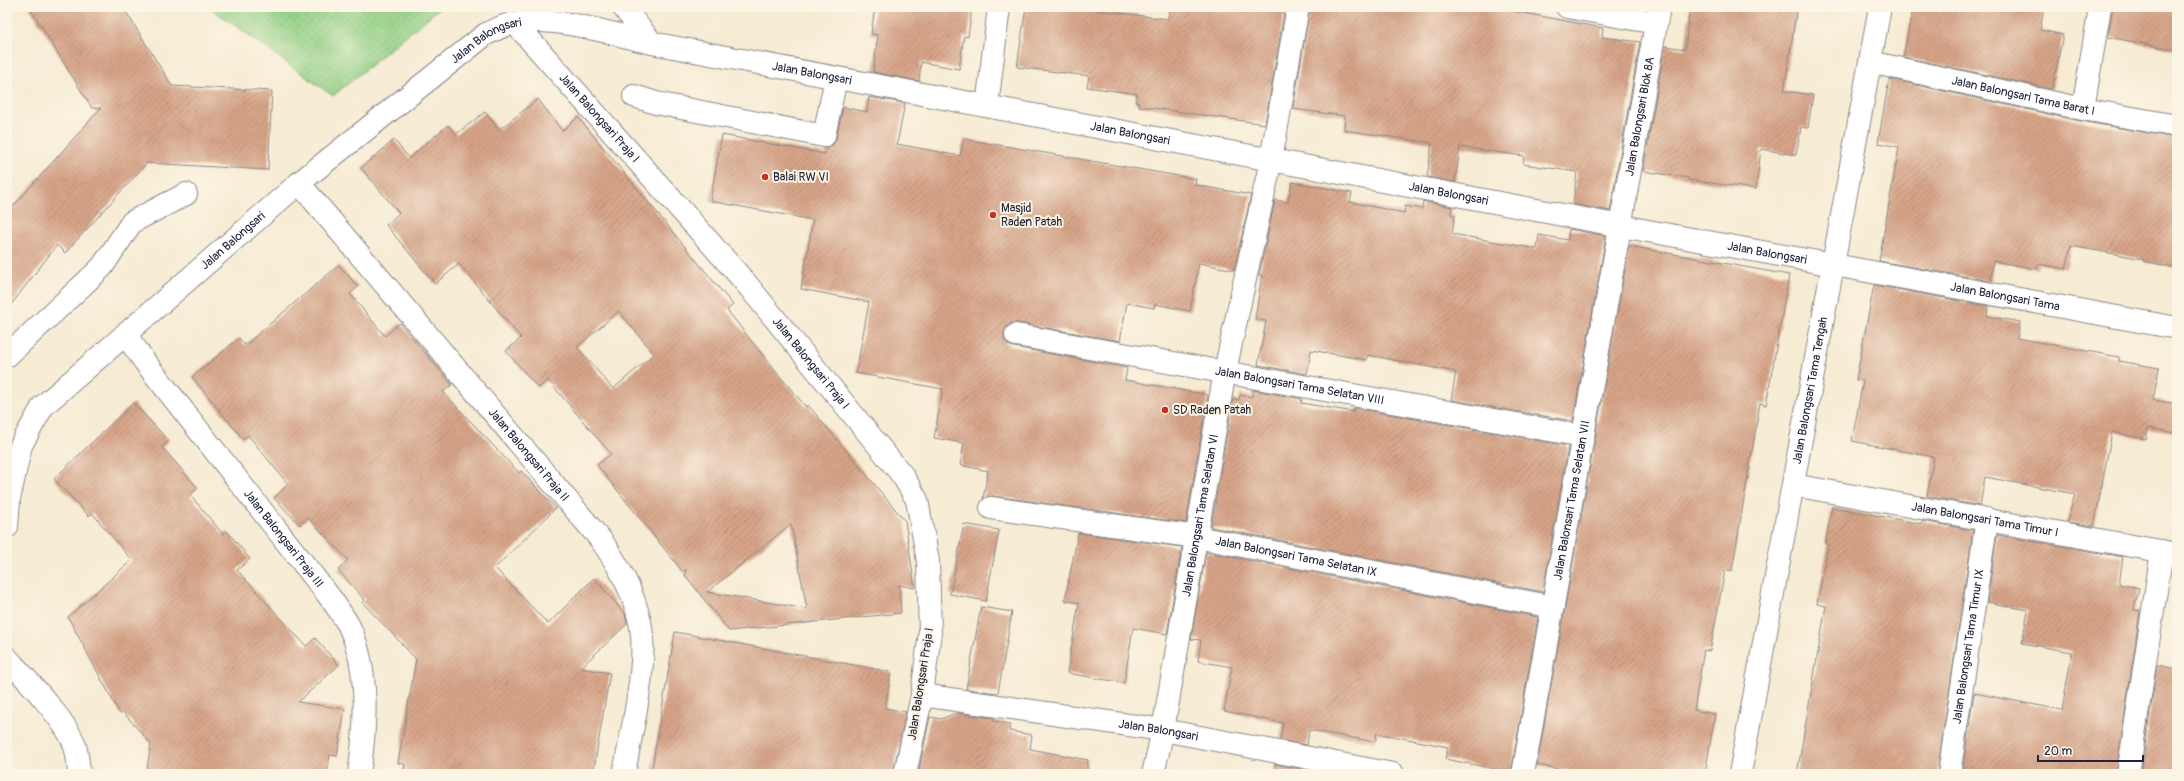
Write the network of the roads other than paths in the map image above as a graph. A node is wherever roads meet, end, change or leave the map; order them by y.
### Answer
1 (623, 7) edge
2 (999, 7) edge
3 (1298, 7) edge
4 (1566, 7) edge
5 (1880, 7) edge
6 (2100, 7) edge
7 (1657, 15) edge
8 (515, 23) junction
9 (652, 43) junction
10 (1870, 62) junction
11 (836, 78) junction
12 (634, 96) dead end
13 (987, 106) junction
14 (2083, 108) junction
15 (2177, 126) edge
16 (1270, 160) junction
17 (299, 183) junction
18 (186, 194) dead end
19 (1621, 226) junction
20 (1833, 266) junction
21 (2177, 328) edge
22 (125, 334) junction
23 (1016, 335) dead end
24 (7, 356) edge
25 (1225, 371) junction
26 (1583, 436) junction
27 (1793, 485) junction
28 (991, 508) dead end
29 (1986, 520) junction
30 (7, 526) edge
31 (1197, 537) junction
32 (2170, 552) edge
33 (1553, 607) junction
34 (7, 658) edge
35 (922, 695) junction
36 (1163, 730) junction
37 (79, 774) edge
38 (359, 774) edge
39 (624, 774) edge
40 (906, 774) edge
41 (1153, 774) edge
42 (1393, 774) edge
43 (1523, 774) edge
44 (1740, 774) edge
45 (1949, 774) edge
46 (2128, 774) edge

1 - 9 street
2 - 13 street
3 - 16 street, Jalan Balongsari Tama Selatan VI
4 - 7 street
5 - 10 street, Jalan Balongsari Tama Tengah
6 - 14 street
7 - 19 street, Jalan Balongsari Blok 8A
8 - 9 street, Jalan Balongsari
8 - 17 street, Jalan Balongsari
8 - 35 street, Jalan Balongsari Praja I
9 - 11 street, Jalan Balongsari
10 - 14 street, Jalan Balongsari Tama Barat I
10 - 20 street, Jalan Balongsari Tama Tengah
11 - 12 street
11 - 13 street, Jalan Balongsari
13 - 16 street, Jalan Balongsari
14 - 15 street, Jalan Balongsari Tama Barat I
16 - 19 street, Jalan Balongsari
16 - 25 street, Jalan Balongsari Tama Selatan VI
17 - 22 street, Jalan Balongsari
17 - 39 street, Jalan Balongsari Praja II
18 - 24 street
19 - 20 street, Jalan Balongsari
19 - 26 street, Jalan Balonsari Tama Selatan VII
20 - 21 street, Jalan Balongsari Tama
20 - 27 street, Jalan Balongsari Tama Tengah
22 - 30 street, Jalan Balongsari
22 - 38 street, Jalan Balongsari Praja III
23 - 25 street, Jalan Balongsari Tama Selatan VIII
25 - 26 street, Jalan Balongsari Tama Selatan VIII
25 - 31 street, Jalan Balongsari Tama Selatan VI
26 - 33 street, Jalan Balonsari Tama Selatan VII
27 - 29 street, Jalan Balongsari Tama Timur I
27 - 44 street, Jalan Balongsari Tama Tengah
28 - 31 street, Jalan Balongsari Tama Selatan IX
29 - 32 street, Jalan Balongsari Tama Timur I
29 - 45 street, Jalan Balongsari Tama Timur IX
31 - 33 street, Jalan Balongsari Tama Selatan IX
31 - 36 street, Jalan Balongsari Tama Selatan VI
32 - 46 street
33 - 43 street, Jalan Balonsari Tama Selatan VII
34 - 37 street
35 - 36 street, Jalan Balongsari
35 - 40 street, Jalan Balongsari Praja I
36 - 41 street, Jalan Balongsari Tama Selatan VI
36 - 42 street, Jalan Balongsari

